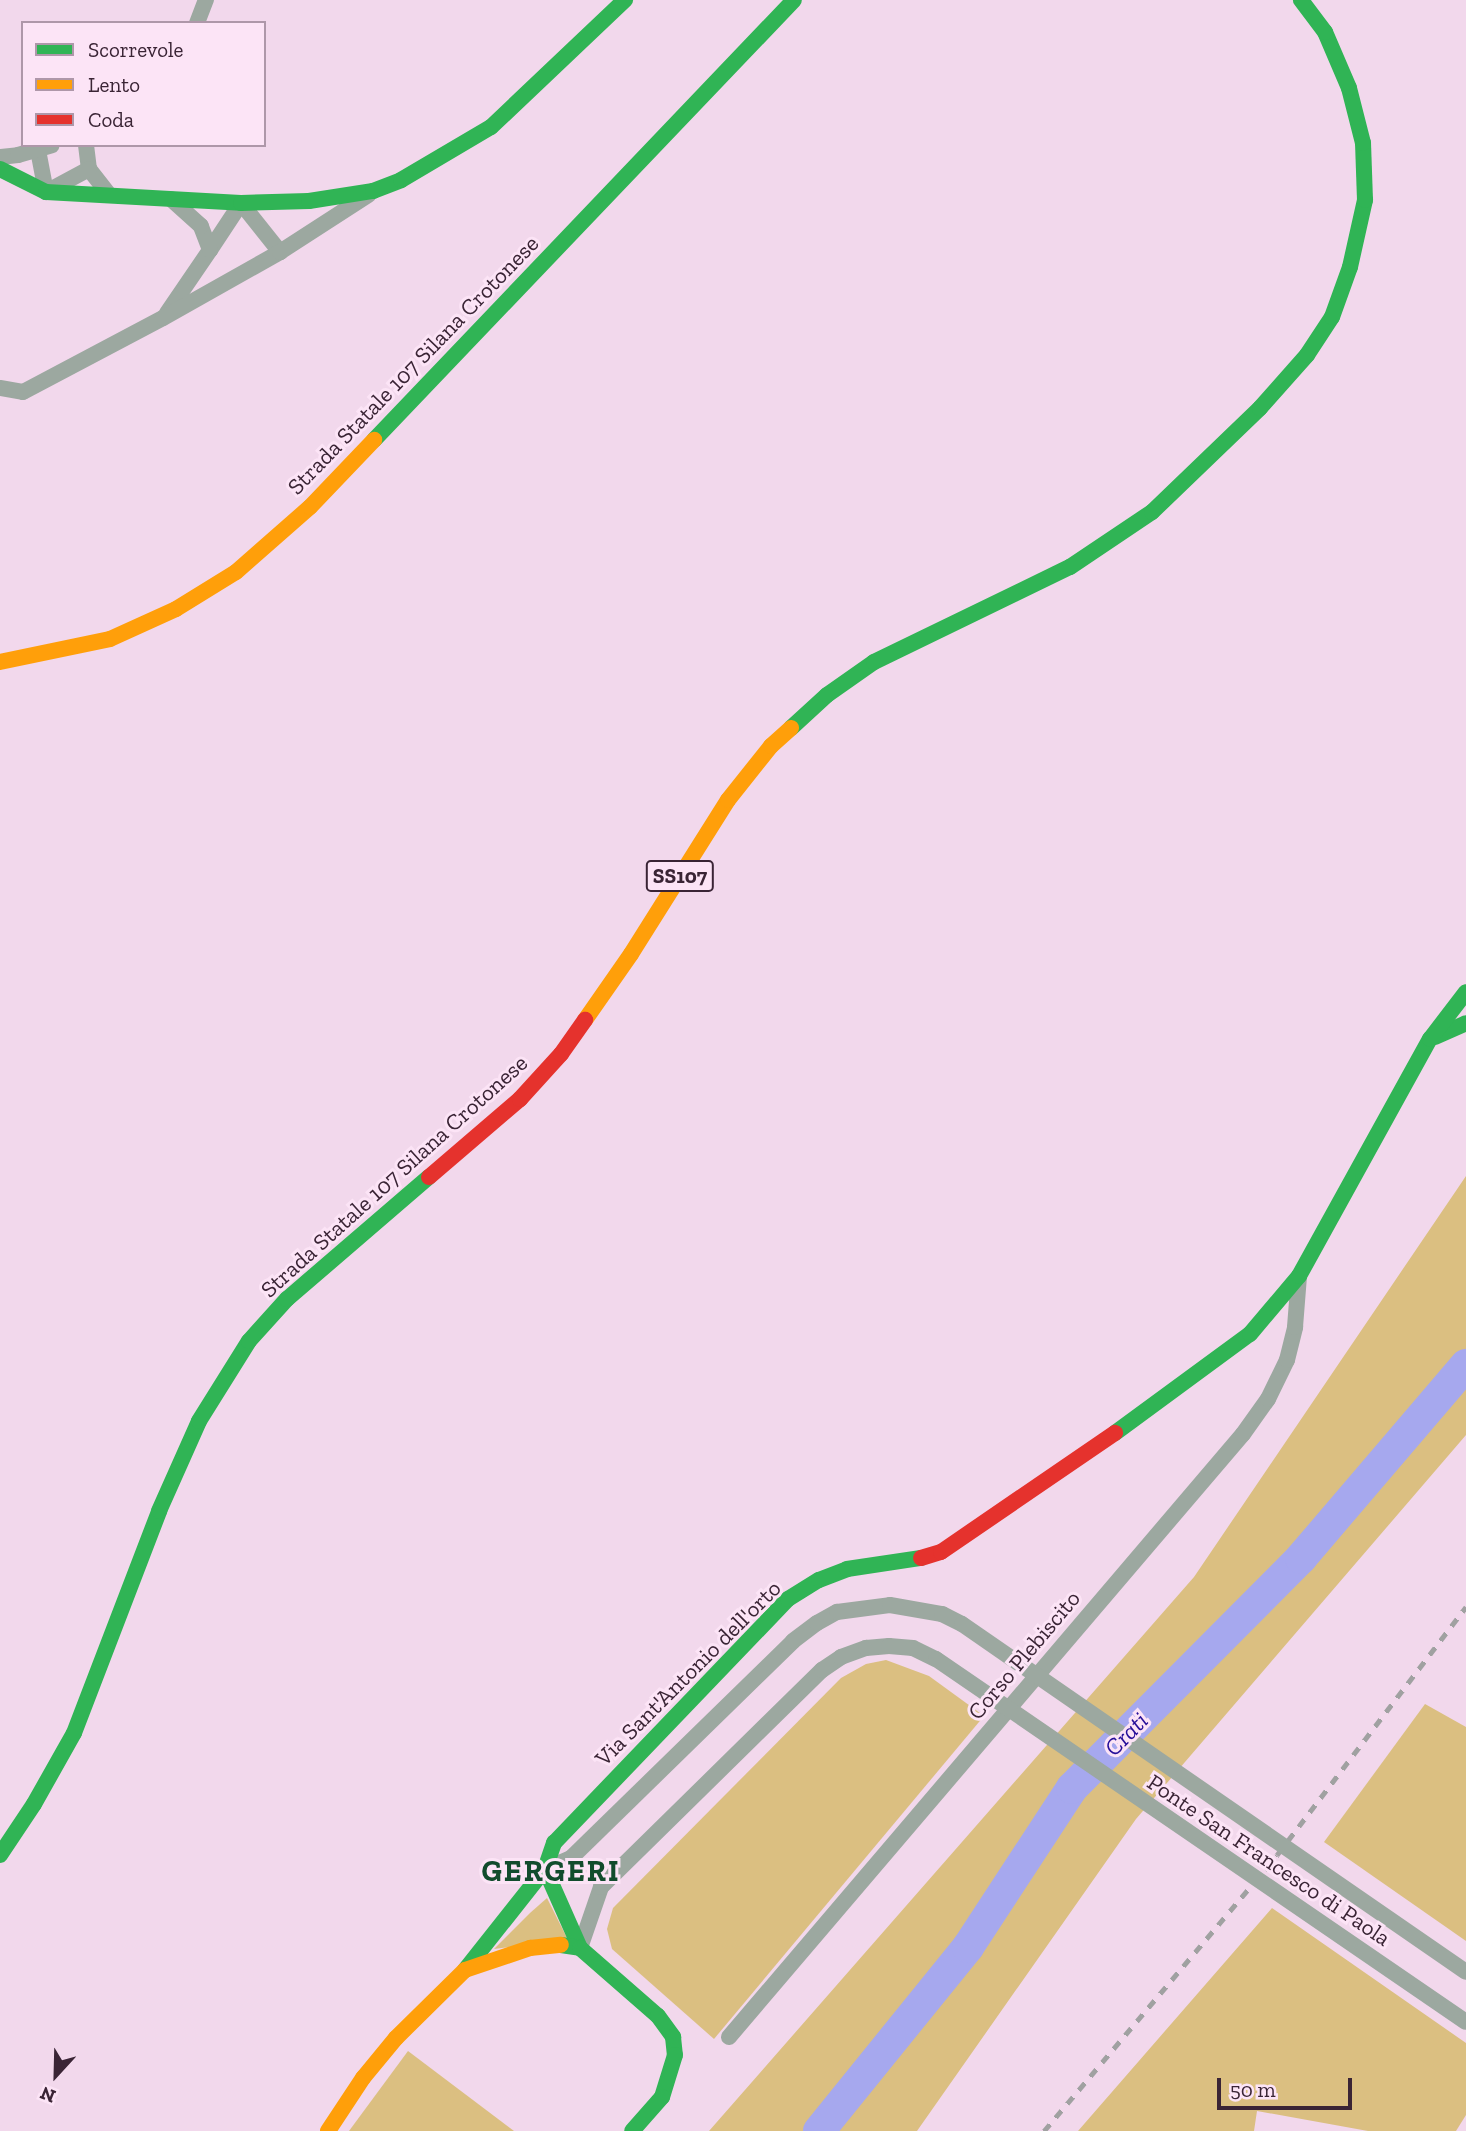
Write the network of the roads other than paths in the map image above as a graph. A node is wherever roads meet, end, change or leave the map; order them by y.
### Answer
1 (206, 0) edge
2 (625, 0) edge
3 (794, 0) edge
4 (1301, 0) edge
5 (198, 21) edge
6 (45, 147) edge
7 (86, 147) edge
8 (0, 157) edge
9 (0, 169) edge
10 (89, 169) junction
11 (373, 191) junction
12 (46, 192) junction
13 (109, 195) junction
14 (171, 199) junction
15 (241, 203) junction
16 (210, 250) junction
17 (280, 252) junction
18 (163, 318) junction
19 (0, 388) edge
20 (0, 662) edge
21 (1466, 992) edge
22 (1466, 1023) edge
23 (1430, 1040) junction
24 (1300, 1276) junction
25 (0, 1855) edge
26 (545, 1869) junction
27 (580, 1948) junction
28 (465, 1970) junction
29 (1466, 1972) edge
30 (1466, 2022) edge
31 (729, 2037) dead end
32 (328, 2131) edge
33 (632, 2131) edge

1 - 5 street
2 - 11 main road
3 - 20 main road, Strada Statale 107 Silana Crotonese
4 - 25 main road, Strada Statale 107 Silana Crotonese / SS107
6 - 8 street
6 - 12 street
7 - 10 street
9 - 12 main road
10 - 12 street
10 - 13 street
11 - 15 main road
11 - 17 street
12 - 13 main road
13 - 14 main road
14 - 15 main road
14 - 16 street
15 - 16 street
15 - 17 street
16 - 18 street
17 - 18 street
18 - 19 street
21 - 23 main road, Via Sant'Antonio dell'orto
22 - 23 main road
23 - 24 main road, Via Sant'Antonio dell'orto
24 - 26 main road, Via Sant'Antonio dell'orto
24 - 31 street, Corso Plebiscito
26 - 27 main road
26 - 28 main road, Via Sant'Antonio dell'orto
26 - 29 street, Ponte San Francesco di Paola, bridge
27 - 28 main road
27 - 30 street, Ponte San Francesco di Paola, bridge
27 - 33 main road
28 - 32 main road, Via Sant'Antonio dell'orto

